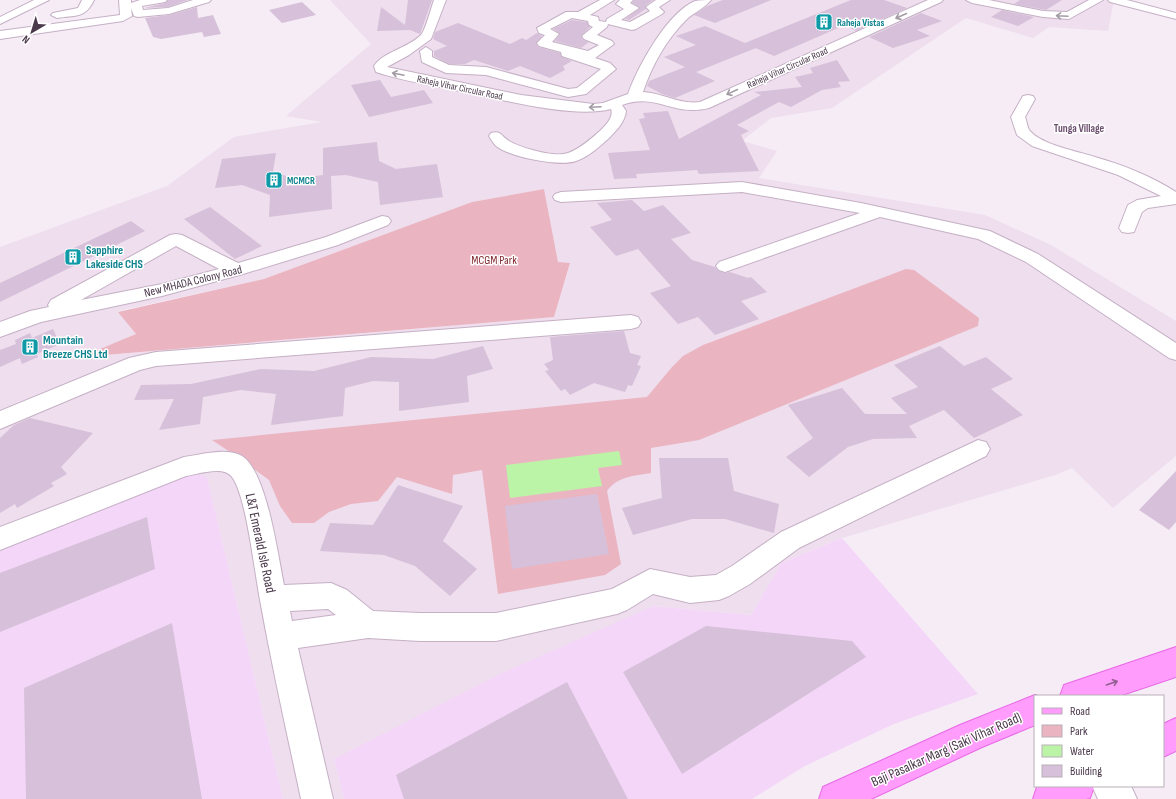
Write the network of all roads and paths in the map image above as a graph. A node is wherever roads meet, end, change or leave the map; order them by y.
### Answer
1 (43, 0) edge
2 (88, 0) edge
3 (125, 0) edge
4 (161, 0) edge
5 (205, 0) edge
6 (440, 0) edge
7 (608, 0) edge
8 (627, 0) edge
9 (664, 0) edge
10 (705, 0) edge
11 (937, 0) edge
12 (972, 0) edge
13 (1097, 0) edge
14 (1114, 0) edge
15 (44, 16) dead end
16 (580, 16) junction
17 (1176, 16) edge
18 (30, 19) dead end
19 (0, 22) edge
20 (0, 35) edge
21 (426, 44) junction
22 (566, 53) dead end
23 (634, 97) junction
24 (1028, 99) dead end
25 (615, 104) junction
26 (496, 136) dead end
27 (561, 197) dead end
28 (1176, 199) edge
29 (879, 212) junction
30 (382, 221) dead end
31 (1128, 228) dead end
32 (726, 266) dead end
33 (236, 270) junction
34 (37, 316) junction
35 (630, 322) dead end
36 (0, 330) edge
37 (1176, 352) edge
38 (0, 420) edge
39 (978, 449) dead end
40 (0, 539) edge
41 (273, 599) junction
42 (368, 624) junction
43 (281, 637) junction
44 (1176, 662) edge
45 (1078, 695) edge
46 (1032, 714) edge
47 (1176, 734) edge
48 (1164, 740) edge
49 (1076, 787) edge
50 (1109, 787) edge
51 (317, 799) edge
52 (835, 799) edge
53 (1049, 799) edge
54 (1120, 799) edge

1 - 19 street
2 - 15 street
3 - 20 street
4 - 5 street
6 - 21 street
7 - 16 street
8 - 9 street
10 - 23 street
11 -> 23 street, Raheja Vihar Circular Road
13 -> 12 street
14 - 17 street
16 - 16 street
18 - 19 street
21 - 22 street
25 -> 21 street, Raheja Vihar Circular Road
23 - 25 street, Raheja Vihar Circular Road
24 - 28 street
25 - 26 street
27 - 29 street
28 - 31 street
29 - 32 street
29 - 37 street
30 - 33 street, New MHADA Colony Road
33 - 34 street, New MHADA Colony Road
33 - 34 street
34 - 36 street, New MHADA Colony Road
35 - 38 street
39 - 42 street
40 - 41 street, L&T Emerald Isle Road
41 - 42 street
41 - 43 street, L&T Emerald Isle Road
42 - 43 street
43 - 51 street, L&T Emerald Isle Road
45 -> 44 main road
46 - 52 main road, Baji Pasalkar Marg (Saki Vihar Road)
47 - 48 main road
49 - 53 main road
50 - 54 street

